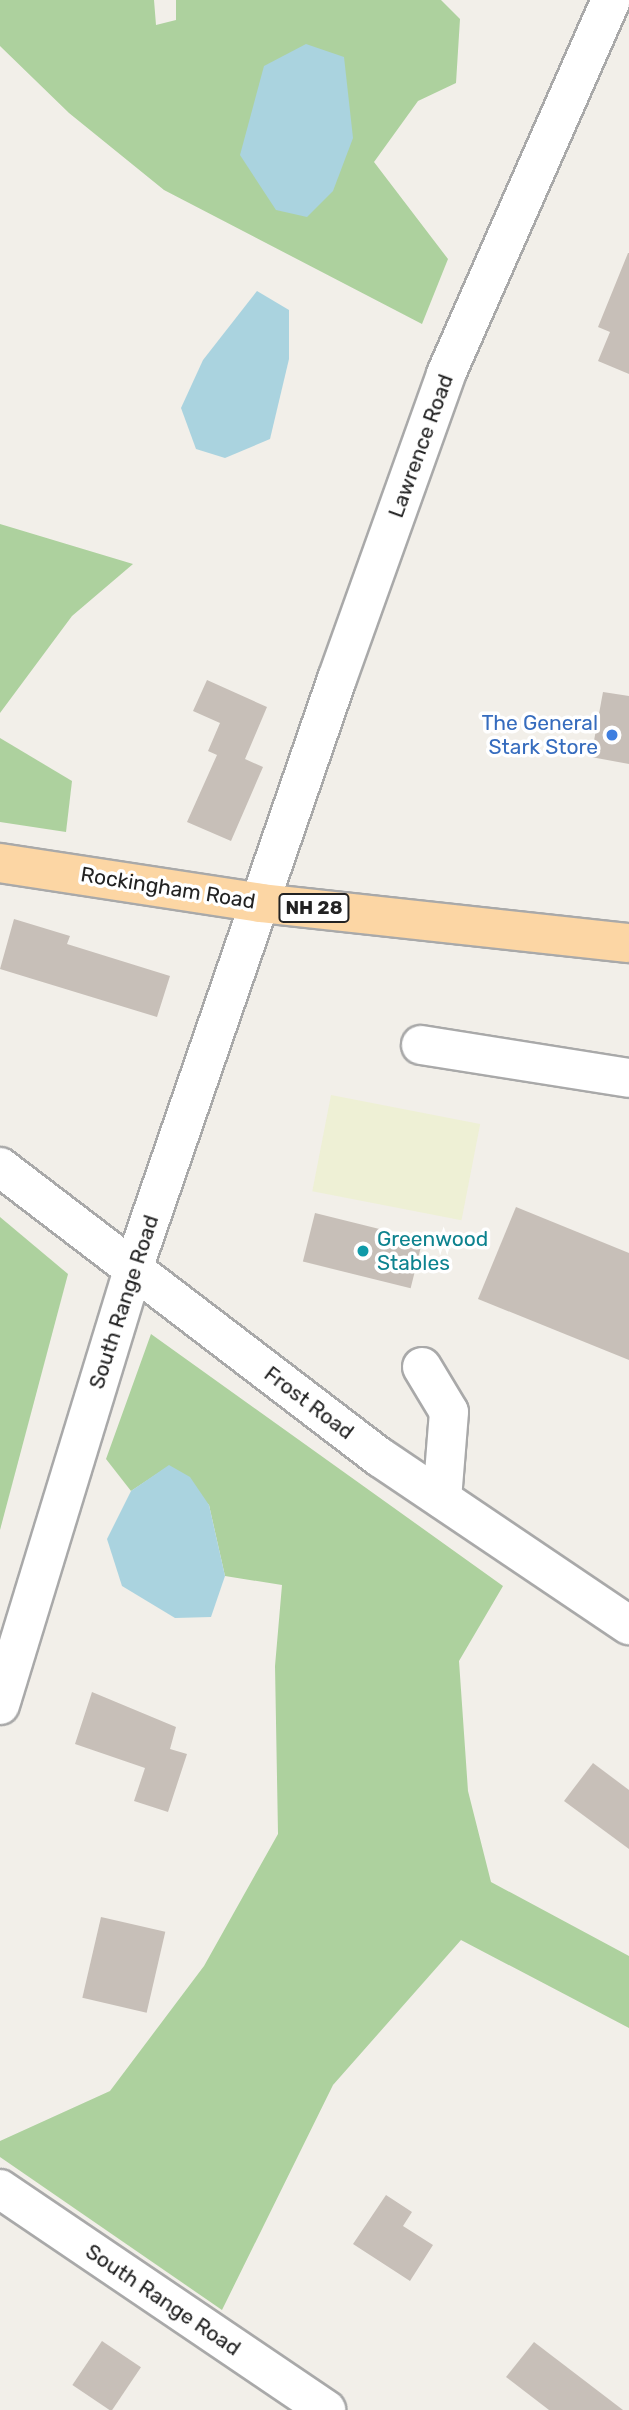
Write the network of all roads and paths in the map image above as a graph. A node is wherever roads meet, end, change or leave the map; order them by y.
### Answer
1 (611, 0) edge
2 (0, 863) edge
3 (260, 903) junction
4 (629, 943) edge
5 (421, 1045) dead end
6 (629, 1078) edge
7 (0, 1167) edge
8 (133, 1269) junction
9 (422, 1367) dead end
10 (442, 1499) junction
11 (629, 1625) edge
12 (0, 1705) edge
13 (0, 2189) edge
14 (326, 2410) edge

1 - 3 street, Lawrence Road
2 - 3 main road, Rockingham Road / NH 28
3 - 4 main road, Rockingham Road / NH 28
3 - 8 street, South Range Road
5 - 6 street
7 - 8 street, Frost Road
8 - 10 street, Frost Road
8 - 12 street, South Range Road
9 - 10 street
10 - 11 street, Frost Road
13 - 14 street, South Range Road

